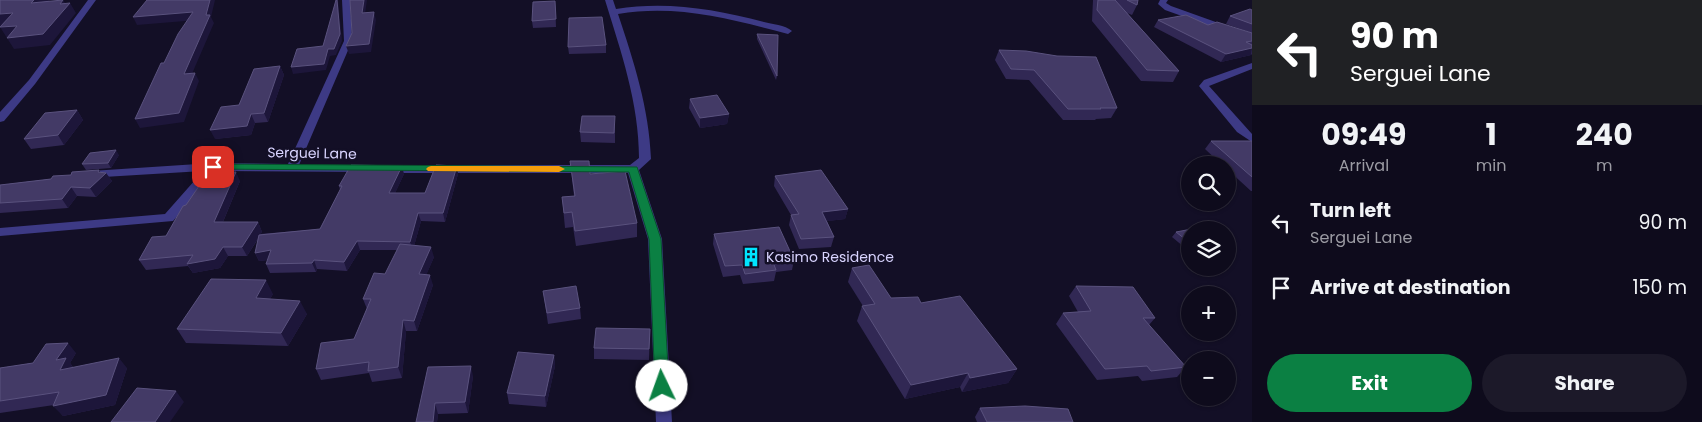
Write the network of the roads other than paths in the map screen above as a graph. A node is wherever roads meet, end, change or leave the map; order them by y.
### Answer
1 (92, 0) edge
2 (346, 0) edge
3 (1164, 0) edge
4 (611, 6) edge
5 (788, 31) dead end
6 (1252, 38) edge
7 (1252, 66) edge
8 (0, 119) edge
9 (1252, 140) edge
10 (213, 167) junction
11 (292, 168) junction
12 (633, 169) junction
13 (80, 176) edge
14 (0, 232) edge
15 (664, 422) edge

1 - 8 street
2 - 11 street
3 - 6 street
4 - 5 street
4 - 12 street
7 - 9 street
10 - 11 street, Serguei Lane
10 - 13 street, Serguei Lane
10 - 14 street
11 - 12 street, Serguei Lane
12 - 15 street

